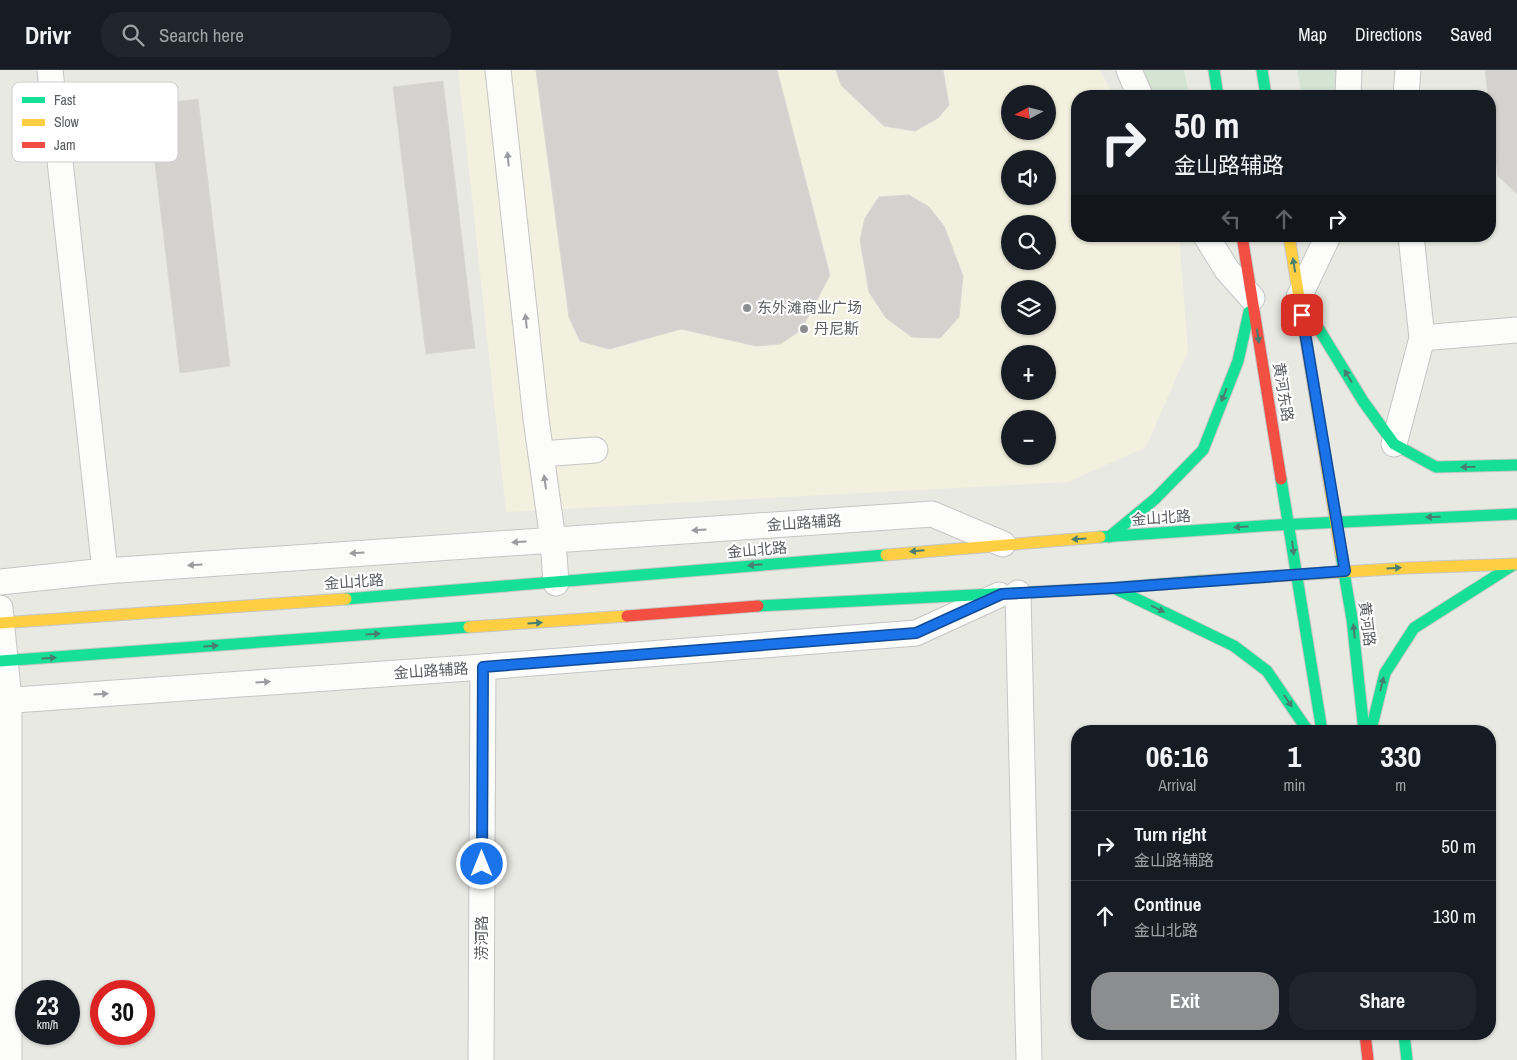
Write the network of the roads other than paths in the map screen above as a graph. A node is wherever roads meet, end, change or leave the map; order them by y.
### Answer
1 (498, 70) edge
2 (1129, 70) edge
3 (1214, 70) edge
4 (1262, 70) edge
5 (1349, 70) edge
6 (1408, 70) edge
7 (1137, 90) edge
8 (1217, 90) edge
9 (1265, 90) edge
10 (1348, 90) edge
11 (1406, 90) edge
12 (60, 162) edge
13 (1210, 242) edge
14 (1243, 242) edge
15 (1290, 242) edge
16 (1325, 242) edge
17 (1412, 242) edge
18 (1299, 297) junction
19 (1252, 298) junction
20 (1517, 330) edge
21 (1422, 338) junction
22 (1394, 444) junction
23 (595, 450) dead end
24 (541, 454) junction
25 (1517, 465) edge
26 (1517, 514) edge
27 (1335, 521) junction
28 (1290, 523) junction
29 (1109, 537) junction
30 (552, 540) junction
31 (1004, 544) junction
32 (1516, 564) edge
33 (105, 571) junction
34 (1345, 571) junction
35 (1296, 574) junction
36 (0, 582) edge
37 (556, 583) junction
38 (1114, 588) junction
39 (1010, 593) junction
40 (0, 618) edge
41 (3, 661) edge
42 (483, 667) junction
43 (4, 701) edge
44 (1304, 725) edge
45 (1321, 725) edge
46 (1363, 725) edge
47 (1372, 725) edge
48 (1366, 1040) edge
49 (1405, 1040) edge
50 (9, 1060) edge
51 (481, 1060) edge
52 (1029, 1060) edge
53 (1368, 1060) edge
54 (1407, 1060) edge

24 -> 1 street
2 - 7 street
3 - 8 main road
4 - 9 main road
5 - 10 street
6 - 11 street
12 - 33 street
13 - 19 street
14 - 19 main road, 黄河东路
18 -> 15 main road, 黄河东路
16 - 18 street
17 - 21 street
22 -> 18 main road
18 - 27 main road, 黄河东路
19 -> 28 main road, 黄河东路
19 -> 29 main road
20 - 21 street
21 - 22 street
25 -> 22 main road
23 - 24 street
30 -> 24 street
26 -> 27 main road, 金山北路
27 - 28 main road, 金山北路
27 - 34 main road, 黄河路
28 -> 29 main road, 金山北路
28 -> 35 main road
29 -> 31 main road, 金山北路
31 -> 30 street, 金山路辅路
30 -> 33 street, 金山路辅路
30 - 37 street
31 -> 37 main road, 金山北路
34 -> 32 main road
47 -> 32 main road
33 - 36 street, 金山路辅路
34 - 35 main road
46 -> 34 main road, 黄河路
35 - 38 main road
35 - 45 main road
37 - 40 main road, 金山北路
38 - 39 main road
38 -> 44 main road
41 -> 39 main road
39 - 42 street, 金山路辅路
39 - 52 street
40 - 41 street
41 - 43 street
43 -> 42 street, 金山路辅路
42 - 51 street, 涝河路
43 - 50 street
48 - 53 main road
49 - 54 main road

